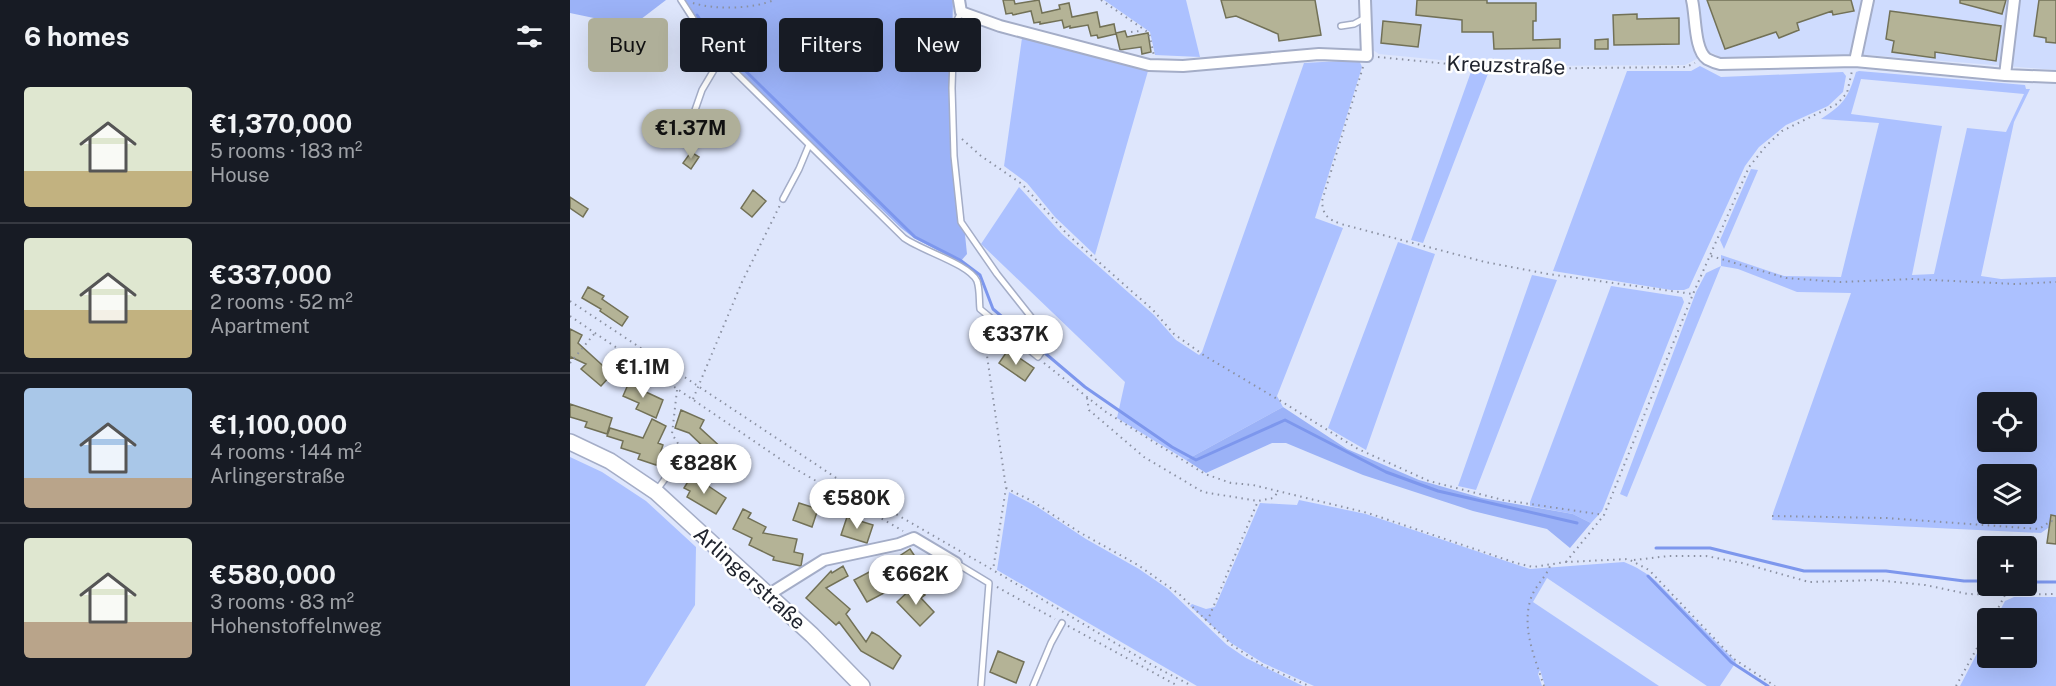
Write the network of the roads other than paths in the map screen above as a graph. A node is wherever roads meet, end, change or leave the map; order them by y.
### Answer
1 (683, 0) edge
2 (958, 0) edge
3 (1365, 0) edge
4 (1692, 0) edge
5 (1868, 0) edge
6 (2014, 0) edge
7 (961, 12) junction
8 (694, 18) edge
9 (1365, 18) junction
10 (1341, 26) dead end
11 (1855, 61) junction
12 (713, 72) edge
13 (735, 72) edge
14 (2005, 75) junction
15 (2056, 77) edge
16 (694, 113) dead end
17 (809, 145) junction
18 (783, 199) road end
19 (570, 442) edge
20 (684, 452) road end
21 (656, 492) junction
22 (956, 562) joint
23 (768, 596) junction
24 (1062, 623) road end
25 (862, 686) edge
26 (981, 686) edge
27 (1033, 686) edge

1 - 8 lane
2 - 7 street
3 - 9 street
4 - 11 street
5 - 11 street
6 - 14 street
7 - 9 street
7 - 17 lane
9 - 10 lane
11 - 14 street
12 - 16 lane
13 - 17 lane
14 - 15 street
17 - 18 lane
19 - 21 main road, Arlingerstraße
20 - 21 lane
21 - 23 main road, Arlingerstraße
22 - 23 street
22 - 26 lane
23 - 25 main road, Arlingerstraße
24 - 27 lane

